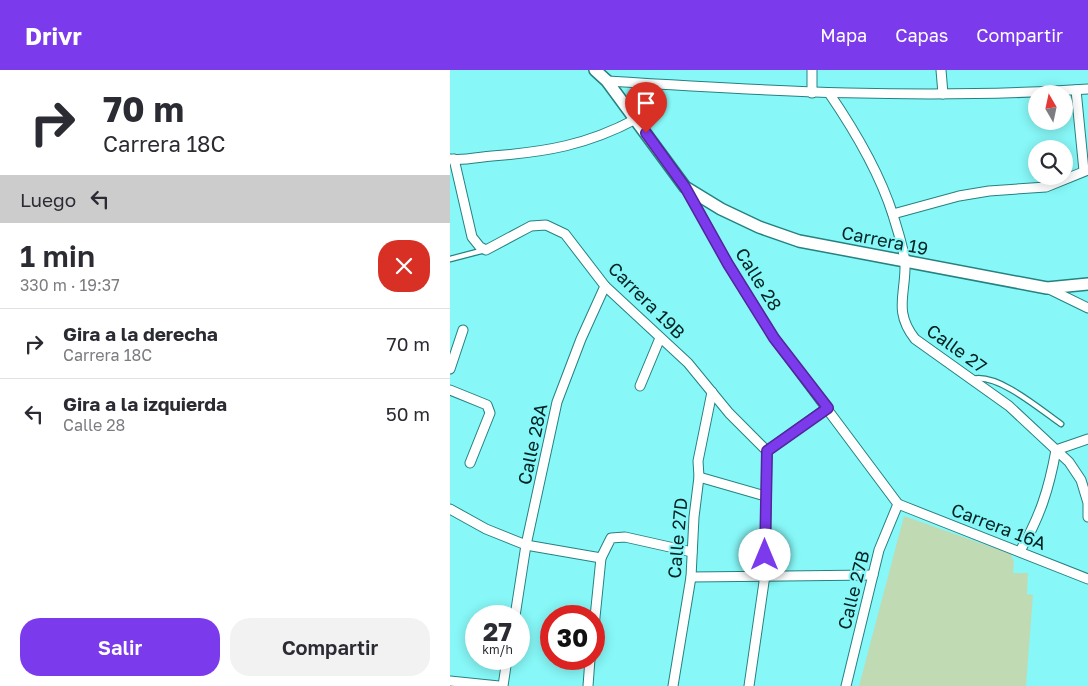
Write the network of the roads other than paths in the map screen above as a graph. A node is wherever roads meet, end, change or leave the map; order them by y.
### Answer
1 (596, 70) edge
2 (812, 70) edge
3 (941, 70) edge
4 (607, 81) junction
5 (1088, 89) edge
6 (1076, 90) junction
7 (812, 92) junction
8 (829, 93) junction
9 (943, 94) junction
10 (636, 119) junction
11 (452, 159) edge
12 (1086, 170) edge
13 (685, 187) junction
14 (893, 214) junction
15 (486, 250) junction
16 (450, 259) edge
17 (905, 262) junction
18 (1088, 284) edge
19 (605, 286) junction
20 (1047, 288) junction
21 (1088, 308) edge
22 (463, 330) dead end
23 (660, 338) junction
24 (450, 369) edge
25 (972, 379) junction
26 (640, 386) dead end
27 (450, 390) edge
28 (712, 392) junction
29 (828, 408) junction
30 (1061, 424) dead end
31 (1088, 439) edge
32 (1056, 450) junction
33 (767, 451) junction
34 (470, 463) dead end
35 (699, 477) junction
36 (1084, 479) edge
37 (765, 496) junction
38 (898, 504) junction
39 (450, 509) edge
40 (1088, 517) edge
41 (526, 545) junction
42 (1020, 550) junction
43 (692, 552) junction
44 (601, 558) junction
45 (765, 575) junction
46 (873, 575) junction
47 (691, 577) junction
48 (1088, 579) edge
49 (517, 605) edge
50 (596, 605) edge
51 (505, 670) edge
52 (589, 670) edge
53 (450, 682) edge
54 (501, 686) edge
55 (588, 686) edge
56 (674, 686) edge
57 (749, 686) edge
58 (846, 686) edge

1 - 4 street, Calle 28
2 - 7 street
3 - 9 street
4 - 7 street
4 - 10 street, Calle 28
5 - 6 street
6 - 9 street
6 - 12 street
7 - 8 street
8 - 9 street
8 - 14 street, Calle 27
10 - 11 street
10 - 13 street, Calle 28
11 - 15 street
12 - 14 street
13 - 17 street, Carrera 19
13 - 29 street, Calle 28
14 - 17 street, Calle 27
15 - 16 lane
15 - 19 street, Carrera 19B
17 - 20 street, Carrera 19
17 - 25 street, Calle 27
18 - 20 street, Carrera 19
19 - 23 street, Carrera 19B
19 - 41 street, Calle 28A
20 - 21 street
22 - 24 street
23 - 26 street
23 - 28 street, Carrera 19B
25 - 30 lane
25 - 32 street, Calle 27
27 - 34 street
28 - 33 street, Carrera 19B
28 - 35 street, Calle 27D
29 - 33 street
29 - 38 street, Calle 28
31 - 32 street
32 - 36 street, Calle 27
32 - 42 street
33 - 37 street
35 - 37 street
35 - 43 street, Calle 27D
36 - 40 street, Calle 27
37 - 45 street
38 - 42 street, Carrera 16A
38 - 46 street, Calle 27B
39 - 41 street
41 - 44 street
41 - 49 street, Calle 28A
42 - 48 street, Carrera 16A
43 - 44 street
43 - 47 street, Calle 27D
44 - 50 street
45 - 46 street
45 - 47 street
45 - 57 street
46 - 58 street, Calle 27B
47 - 56 street, Calle 27D
51 - 54 street
52 - 55 street
53 - 54 street

